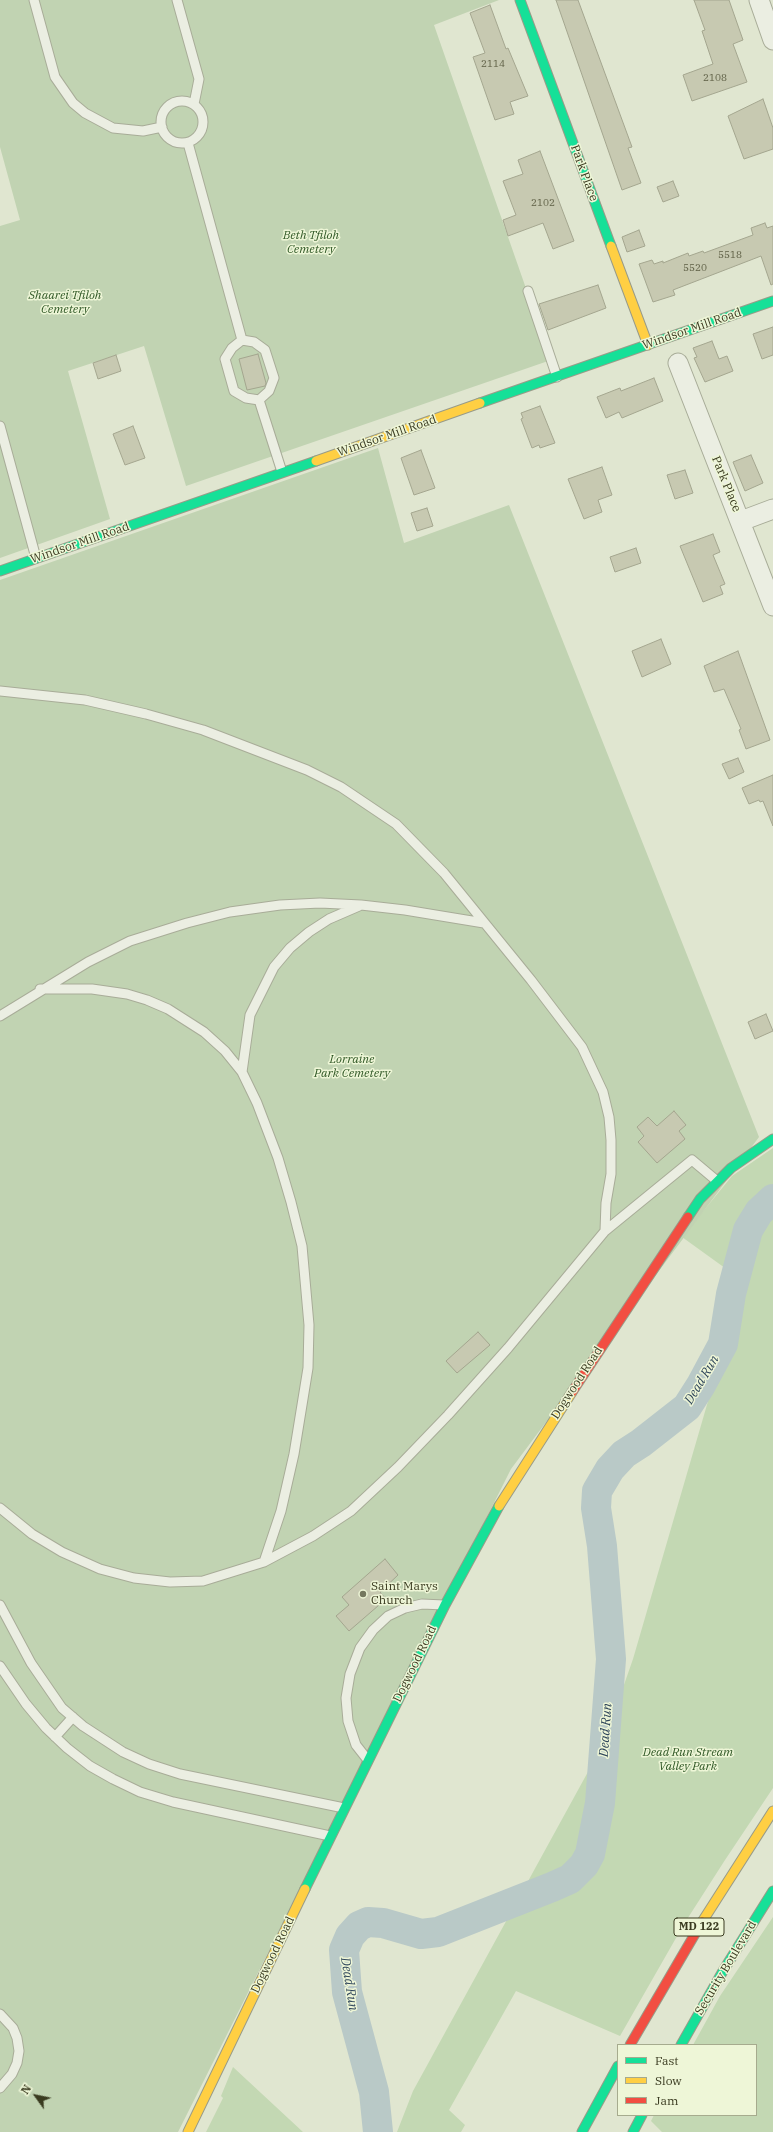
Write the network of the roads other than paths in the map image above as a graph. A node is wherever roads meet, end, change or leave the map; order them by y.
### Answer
1 (34, 0) edge
2 (177, 0) edge
3 (520, 0) edge
4 (759, 0) edge
5 (773, 40) edge
6 (194, 104) junction
7 (162, 128) junction
8 (188, 142) junction
9 (528, 291) dead end
10 (773, 301) edge
11 (242, 340) junction
12 (648, 345) junction
13 (678, 363) dead end
14 (557, 377) junction
15 (259, 400) junction
16 (0, 426) edge
17 (282, 472) junction
18 (773, 509) edge
19 (741, 520) junction
20 (36, 558) junction
21 (0, 571) edge
22 (773, 606) edge
23 (0, 691) edge
24 (361, 905) junction
25 (484, 923) junction
26 (40, 990) junction
27 (0, 1016) edge
28 (242, 1072) junction
29 (773, 1139) edge
30 (717, 1181) junction
31 (605, 1231) junction
32 (1, 1511) edge
33 (264, 1562) junction
34 (0, 1605) edge
35 (444, 1605) junction
36 (0, 1666) edge
37 (73, 1717) junction
38 (55, 1737) junction
39 (368, 1760) junction
40 (344, 1808) junction
41 (773, 1811) edge
42 (330, 1836) junction
43 (773, 1891) edge
44 (0, 2014) edge
45 (631, 2044) edge
46 (682, 2044) edge
47 (617, 2068) edge
48 (0, 2088) edge
49 (641, 2116) edge
50 (188, 2132) edge
51 (582, 2132) edge
52 (632, 2132) edge

1 - 7 lane
2 - 6 lane
3 - 12 street, Park Place
4 - 5 street
6 - 7 lane
6 - 8 lane
7 - 8 lane
8 - 11 lane
9 - 14 lane
10 - 12 street, Windsor Mill Road
11 - 15 lane
11 - 15 lane
12 - 14 street, Windsor Mill Road
13 - 19 street, Park Place
14 - 17 street, Windsor Mill Road
15 - 17 lane
16 - 20 lane
17 - 20 street, Windsor Mill Road
18 - 19 street
19 - 22 street, Park Place
20 - 21 street, Windsor Mill Road
23 - 25 lane
24 - 25 lane
24 - 26 lane
24 - 28 lane
25 - 31 lane
26 - 27 lane
26 - 28 lane
28 - 33 lane
29 - 30 street, Dogwood Road
30 - 31 lane
30 - 35 street, Dogwood Road
31 - 33 lane
32 - 33 lane
34 - 37 lane
35 - 39 street, Dogwood Road
35 - 39 lane
36 - 38 lane
37 - 38 lane
37 - 40 lane
38 - 42 lane
39 - 40 street, Dogwood Road
40 - 42 street, Dogwood Road
41 - 45 street, MD 122
42 - 50 street, Dogwood Road
43 - 46 street, Security Boulevard / MD 122
44 - 48 lane
47 - 51 street
49 - 52 street

